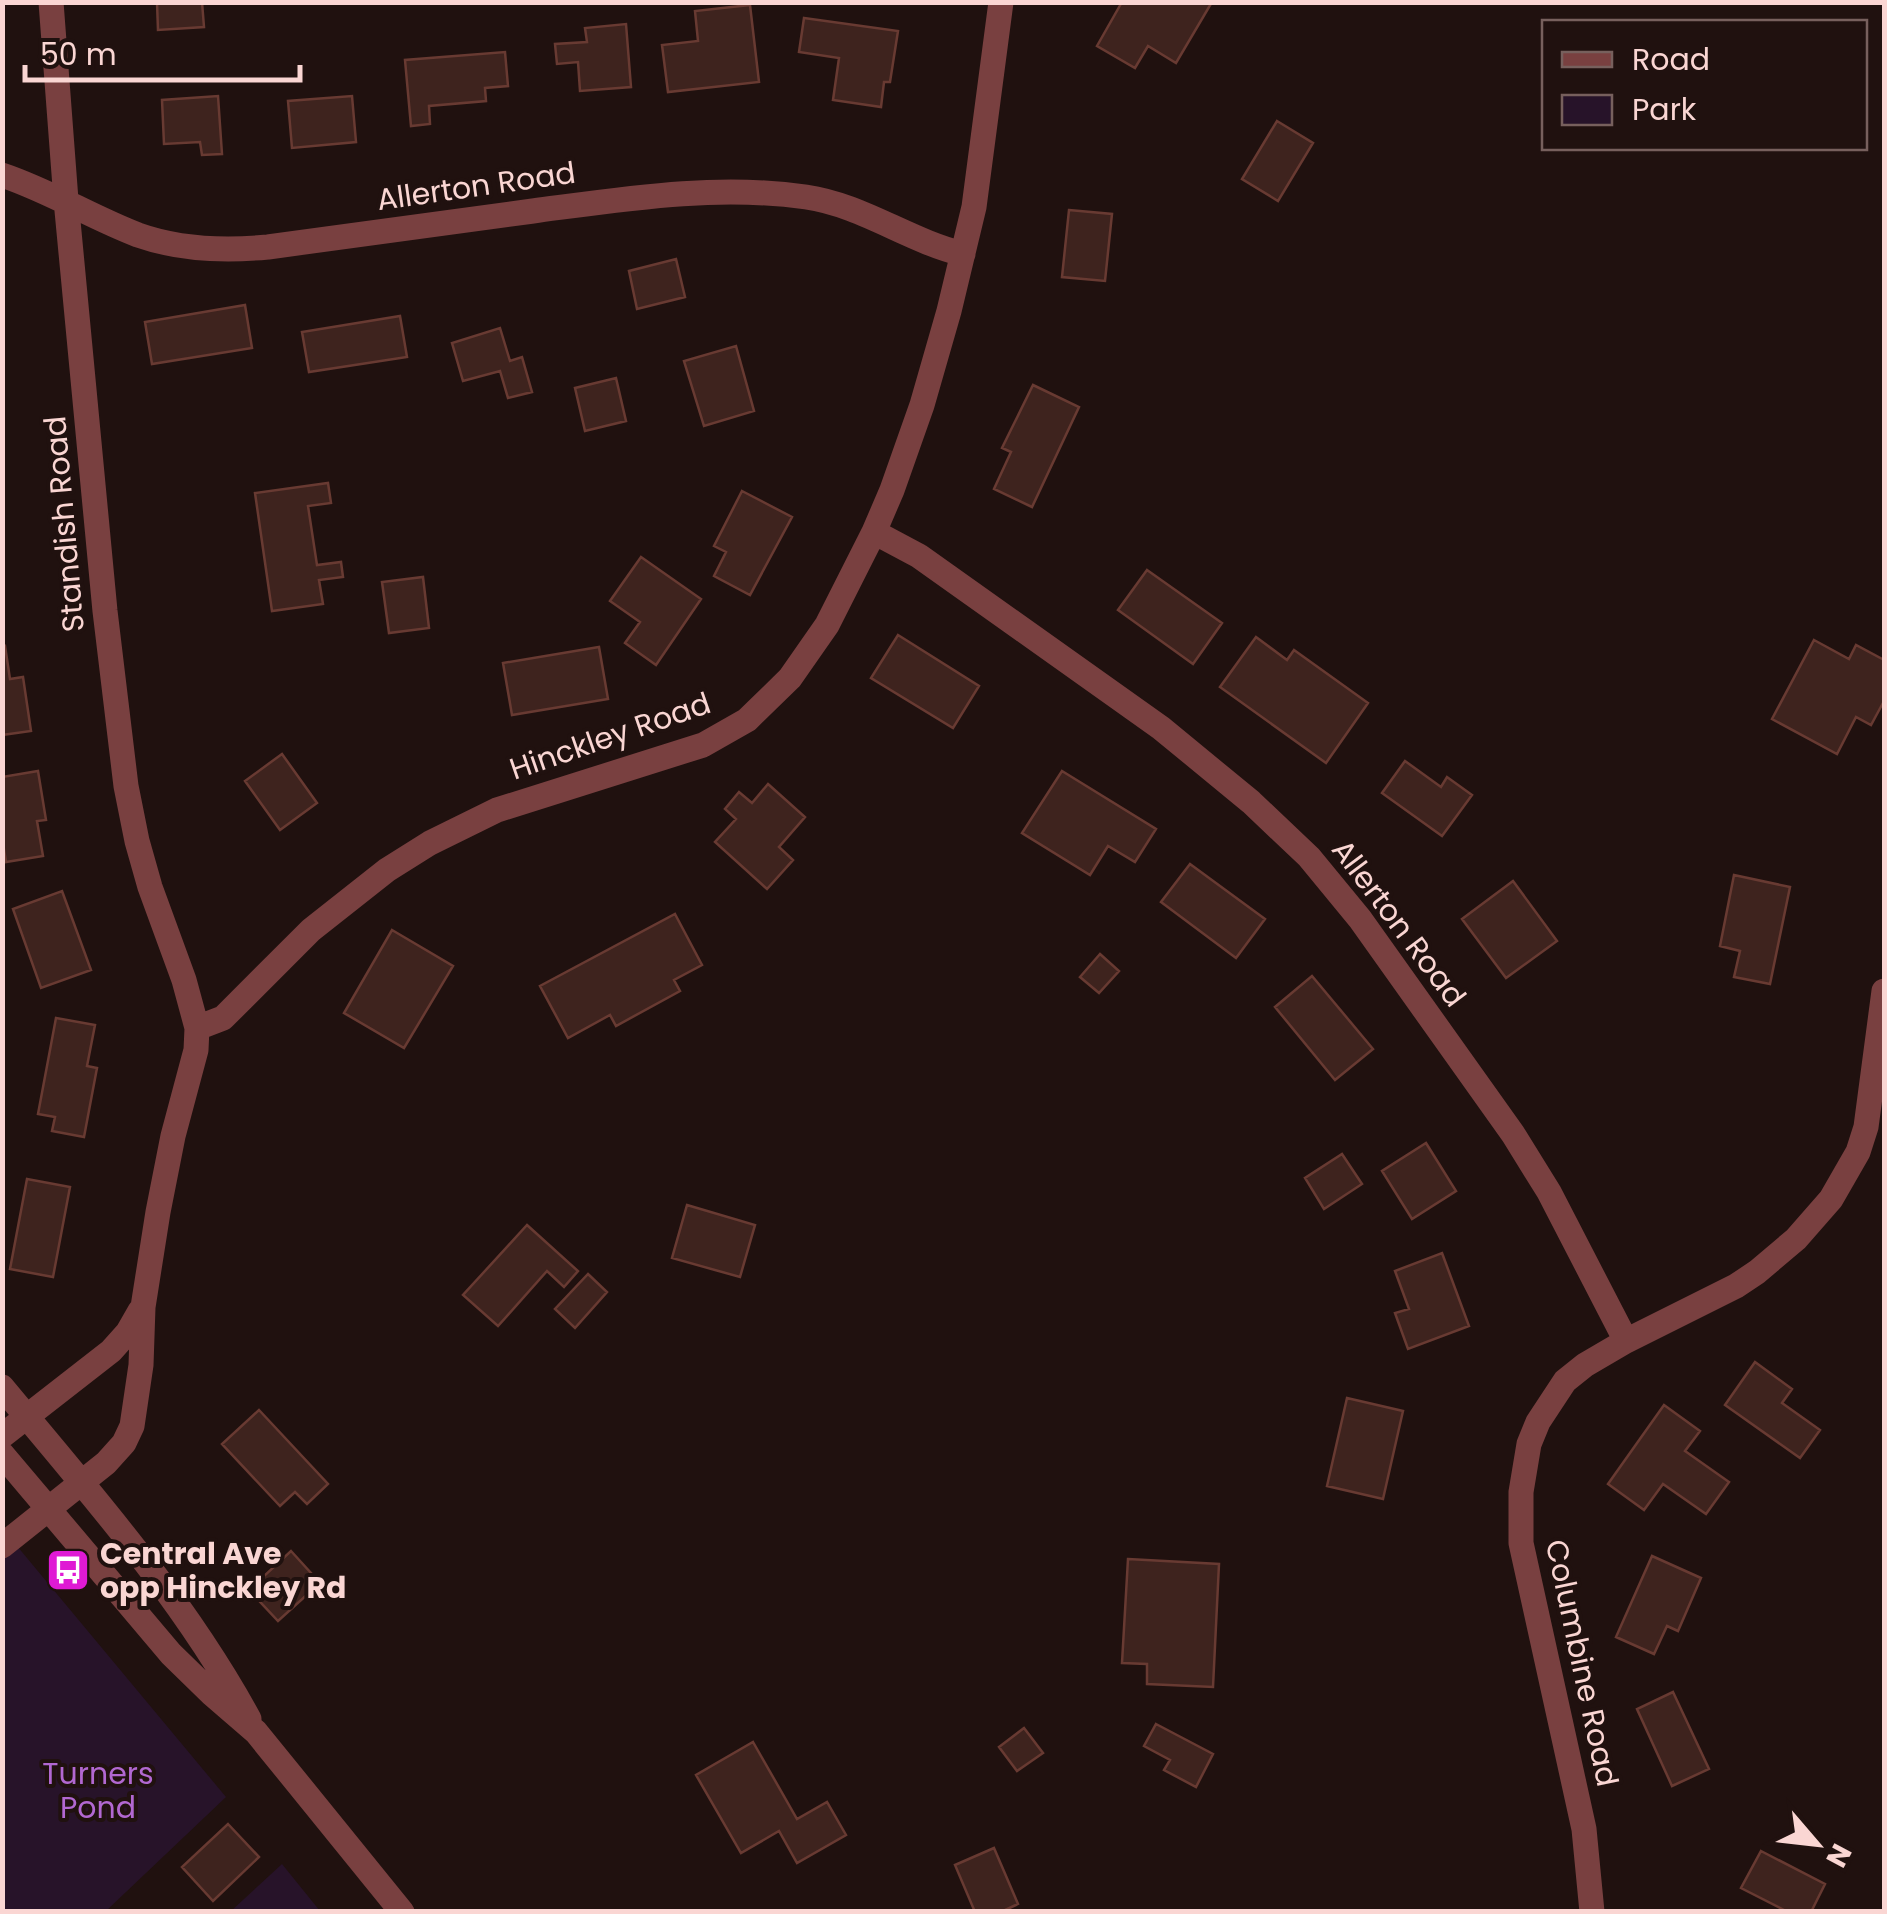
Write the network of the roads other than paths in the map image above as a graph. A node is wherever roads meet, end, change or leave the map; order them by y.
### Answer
1 (51, 2) edge
2 (1000, 2) edge
3 (2, 175) edge
4 (66, 200) junction
5 (963, 254) junction
6 (874, 532) junction
7 (1884, 991) edge
8 (197, 1028) junction
9 (143, 1307) junction
10 (1626, 1340) junction
11 (2, 1387) edge
12 (27, 1417) junction
13 (2, 1436) edge
14 (2, 1454) edge
15 (81, 1484) junction
16 (48, 1510) junction
17 (4, 1550) edge
18 (256, 1732) junction
19 (402, 1912) edge
20 (1592, 1912) edge

1 - 4 street, Standish Road
2 - 5 street, Hinckley Road
3 - 4 street, Allerton Road
4 - 5 street, Allerton Road
4 - 8 street, Standish Road
5 - 6 street, Hinckley Road
6 - 8 street, Hinckley Road
6 - 10 street, Allerton Road
7 - 10 street, Columbine Road
8 - 9 street
9 - 12 street
9 - 15 street
10 - 20 street, Columbine Road
11 - 12 street
12 - 13 street
12 - 15 street
14 - 16 street
15 - 16 street
15 - 18 street
16 - 17 street
16 - 18 street
18 - 19 street

